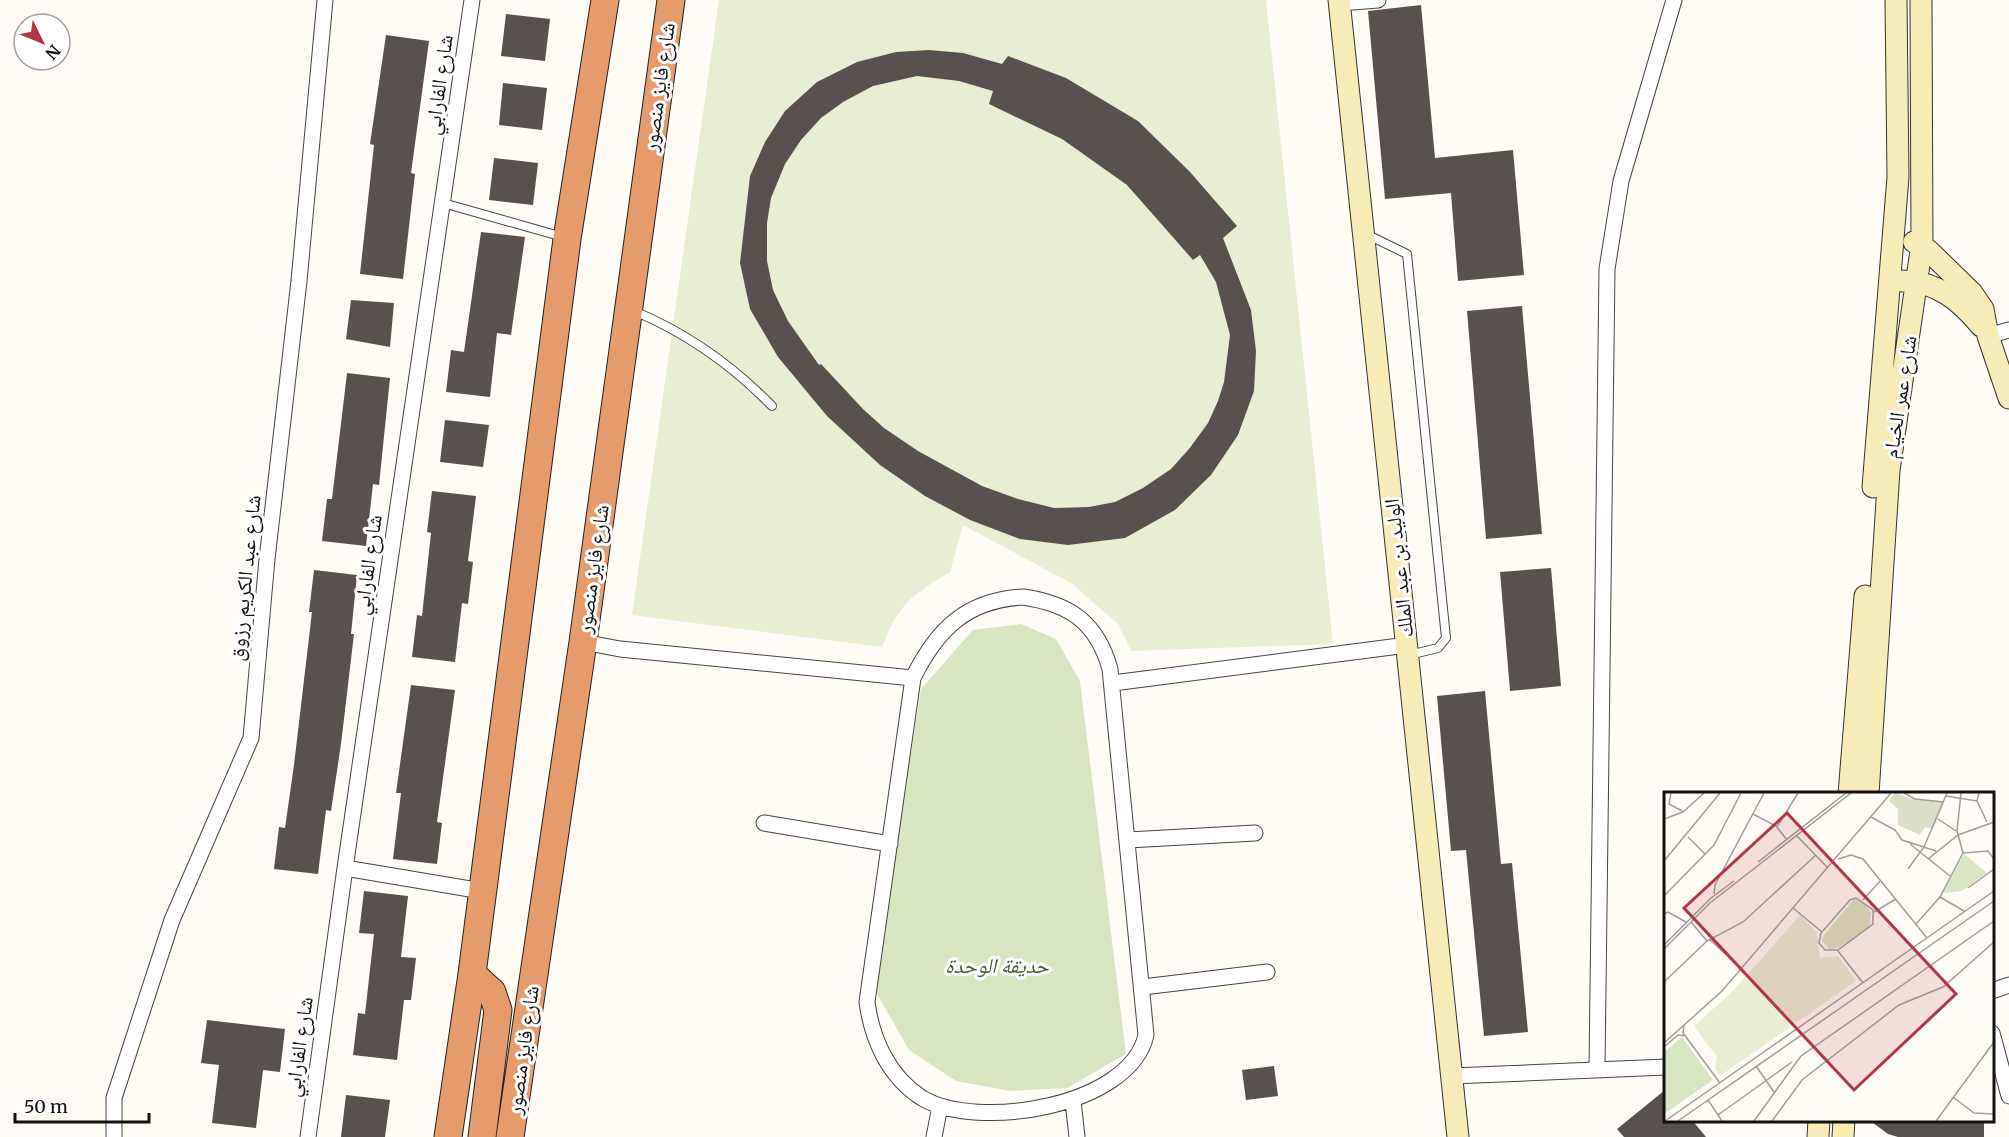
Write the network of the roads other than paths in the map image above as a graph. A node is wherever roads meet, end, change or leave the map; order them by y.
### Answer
1 (325, 0) edge
2 (472, 0) edge
3 (605, 0) edge
4 (671, 0) edge
5 (1378, 0) edge
6 (1674, 0) edge
7 (1896, 0) edge
8 (1921, 0) edge
9 (1340, 2) edge
10 (443, 203) junction
11 (1364, 232) junction
12 (1893, 236) junction
13 (567, 238) junction
14 (1922, 244) junction
15 (1890, 281) junction
16 (1917, 282) junction
17 (628, 308) junction
18 (2009, 330) edge
19 (1988, 336) junction
20 (1886, 338) junction
21 (1908, 340) junction
22 (2009, 398) edge
23 (772, 406) dead end
24 (583, 642) junction
25 (1407, 650) junction
26 (913, 678) junction
27 (1113, 683) junction
28 (1849, 792) edge
29 (1868, 792) edge
30 (764, 823) dead end
31 (1255, 833) dead end
32 (1128, 840) junction
33 (890, 844) junction
34 (345, 868) junction
35 (482, 891) junction
36 (1267, 972) dead end
37 (472, 974) junction
38 (2009, 985) edge
39 (1143, 987) junction
40 (1994, 990) edge
41 (1994, 1040) edge
42 (1664, 1067) edge
43 (1597, 1069) junction
44 (1452, 1076) junction
45 (2009, 1096) edge
46 (1073, 1101) junction
47 (940, 1106) junction
48 (1819, 1122) edge
49 (1844, 1122) edge
50 (114, 1137) edge
51 (308, 1137) edge
52 (448, 1137) edge
53 (482, 1137) edge
54 (510, 1137) edge
55 (934, 1137) edge
56 (1077, 1137) edge
57 (1458, 1137) edge
58 (1818, 1137) edge
59 (1843, 1137) edge

1 - 50 street, شارع عبد الكريم رزوق
2 - 10 street, شارع الفارابي
3 - 13 highway
4 - 17 highway, شارع فايز منصور
5 - 9 street
6 - 43 street
7 - 12 street, شارع عمر الخيام
8 - 14 street, شارع عمر الخيام
9 - 11 street, الوليد بن عبد الملك
10 - 13 lane
10 - 34 street, شارع الفارابي
11 - 25 street, الوليد بن عبد الملك
11 - 25 lane
12 - 14 street
12 - 15 street, شارع عمر الخيام
13 - 35 highway
14 - 16 street, شارع عمر الخيام
14 - 19 street
15 - 16 street
15 - 20 street, شارع عمر الخيام
16 - 19 street
16 - 21 street, شارع عمر الخيام
17 - 23 lane
17 - 24 highway, شارع فايز منصور
18 - 19 street
19 - 22 street
20 - 21 street
20 - 28 street, شارع عمر الخيام
21 - 29 street, شارع عمر الخيام
24 - 26 street
24 - 54 highway, شارع فايز منصور
25 - 27 street
25 - 44 street, الوليد بن عبد الملك
26 - 27 street
26 - 33 street
27 - 32 street
30 - 33 street
31 - 32 street
32 - 39 street
33 - 47 street
34 - 35 street
34 - 51 street, شارع الفارابي
35 - 37 highway
36 - 39 street
37 - 52 highway
37 - 53 highway
38 - 40 street
39 - 46 street
41 - 45 street
42 - 43 street
43 - 44 street
44 - 57 street, الوليد بن عبد الملك
46 - 47 street
46 - 56 street
47 - 55 street
48 - 58 street
49 - 59 street

